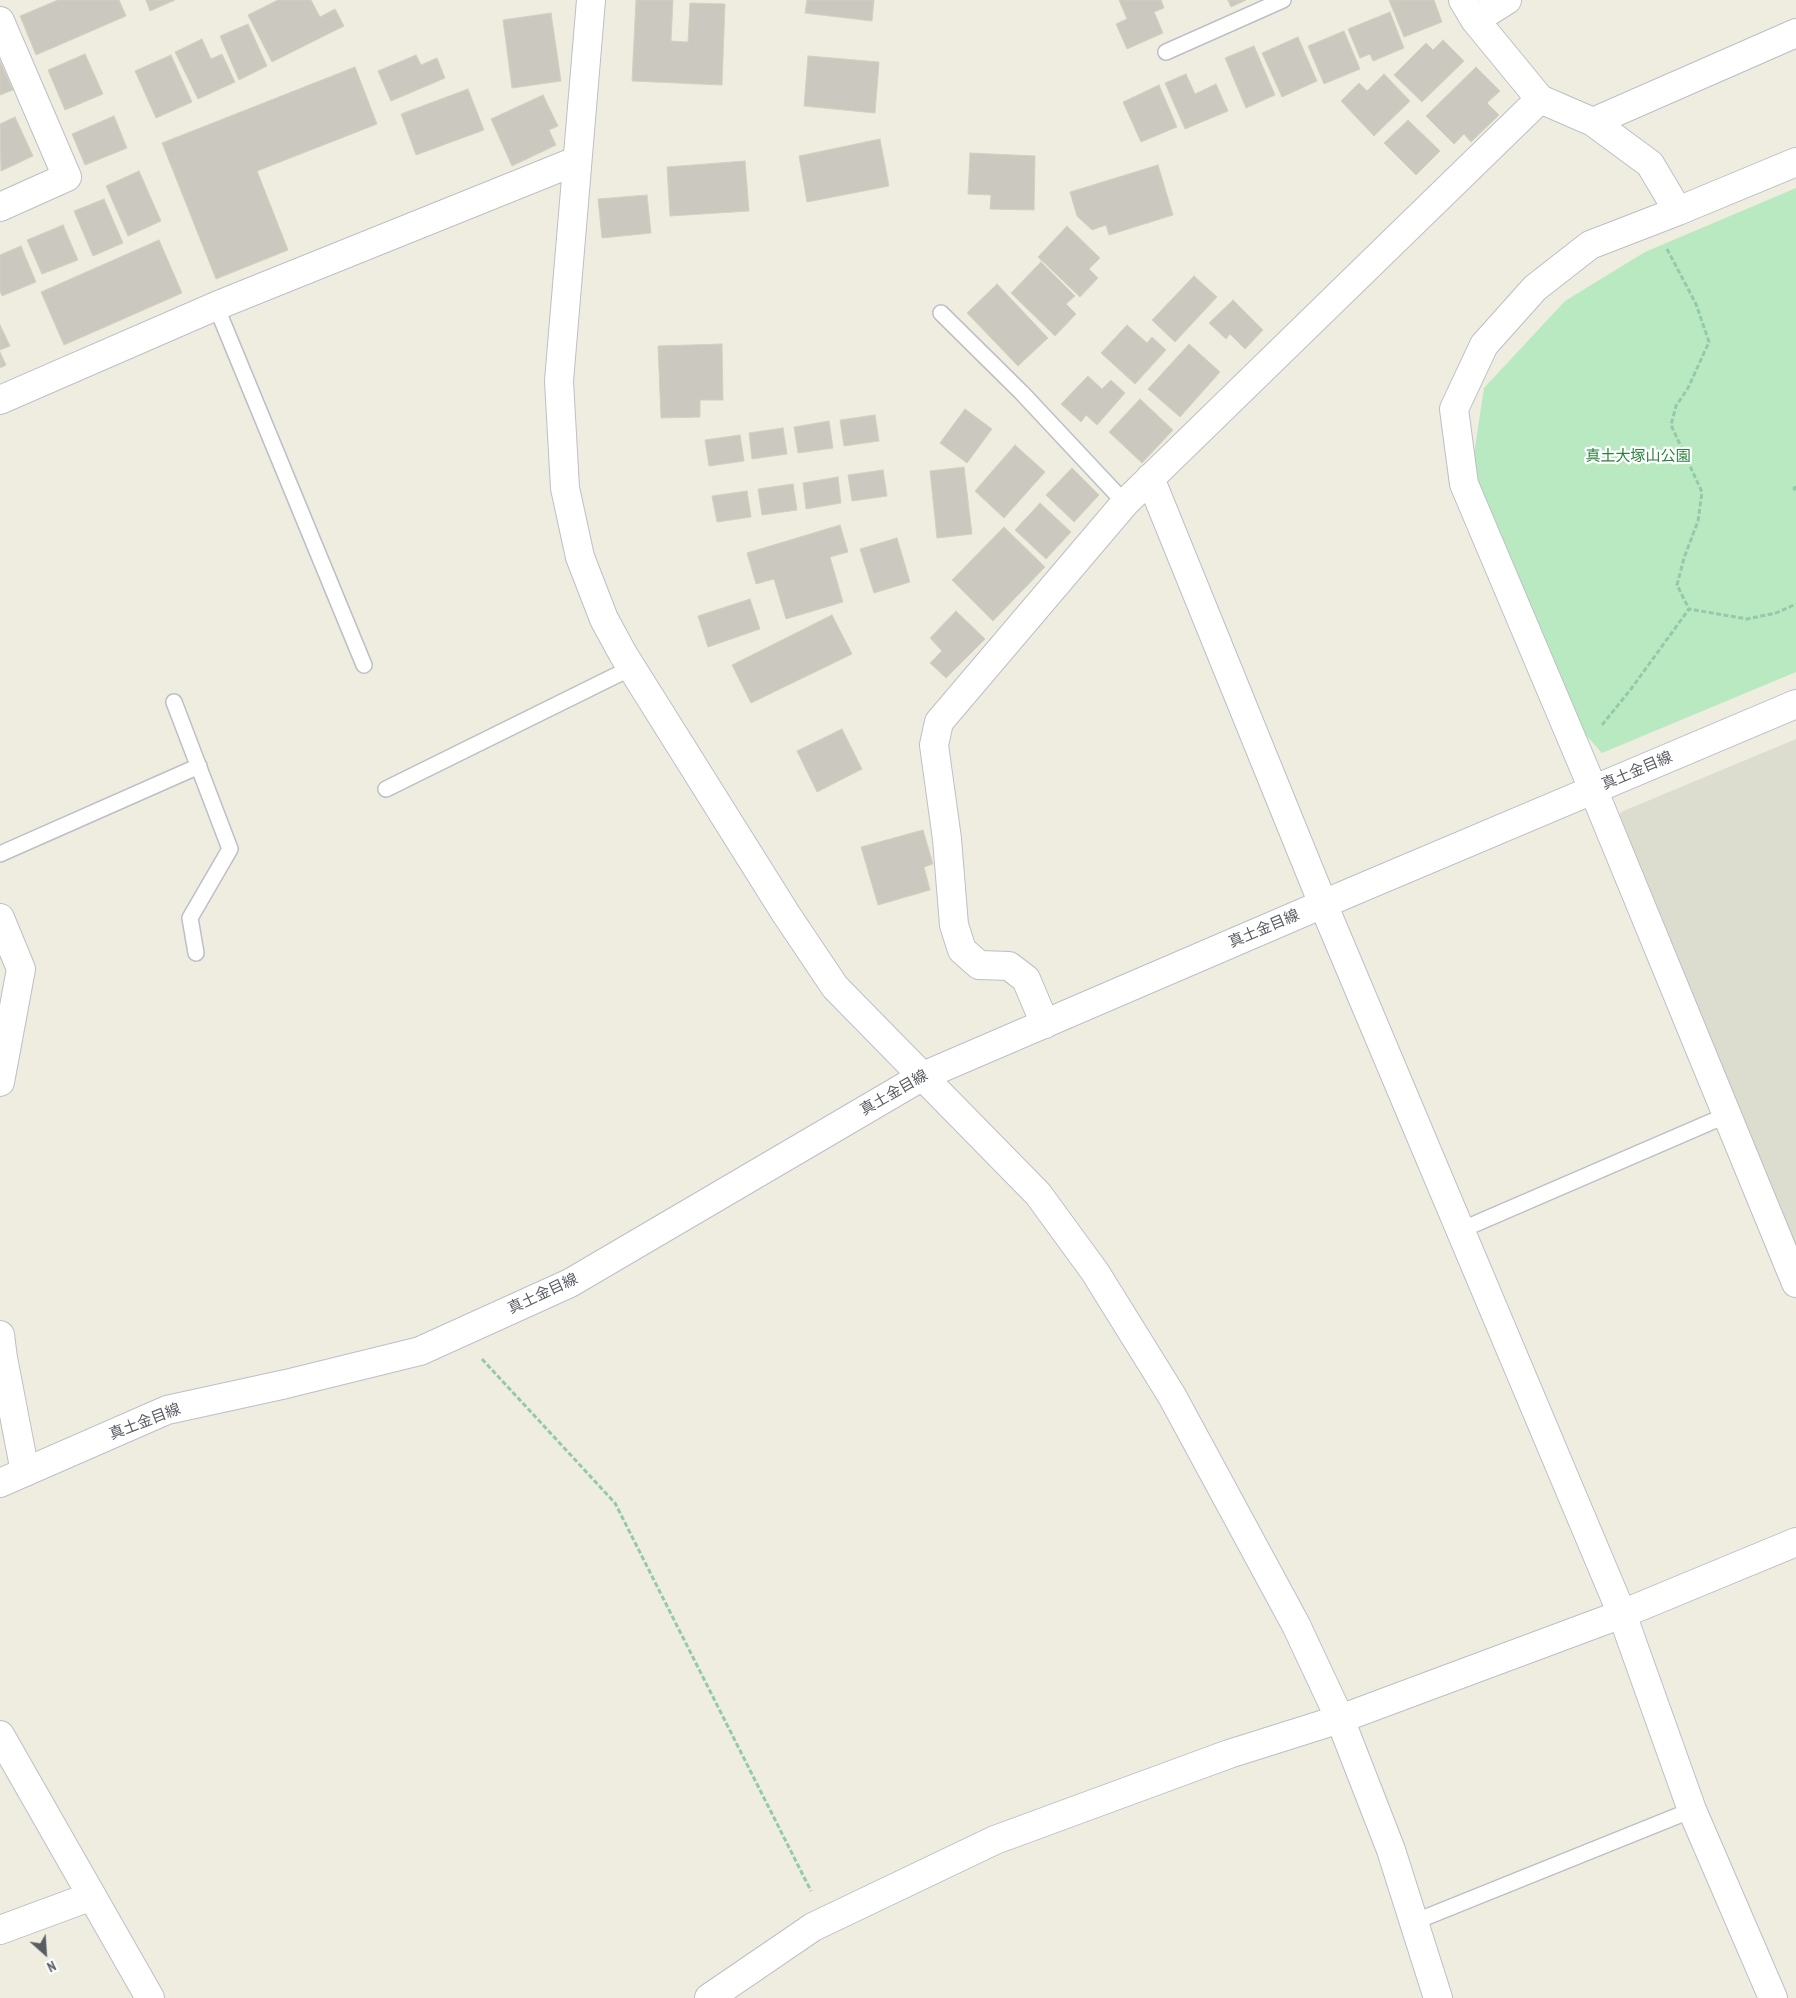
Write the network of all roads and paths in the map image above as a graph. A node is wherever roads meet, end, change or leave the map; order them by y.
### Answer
1 (591, 0) edge
2 (1282, 0) edge
3 (1507, 0) edge
4 (1469, 10) edge
5 (0, 21) edge
6 (1796, 33) edge
7 (1166, 52) dead end
8 (1540, 99) junction
9 (1592, 122) junction
10 (576, 161) junction
11 (1796, 162) edge
12 (0, 207) edge
13 (1678, 211) junction
14 (216, 306) junction
15 (941, 314) dead end
16 (0, 400) edge
17 (1150, 478) junction
18 (1796, 487) edge
19 (1796, 494) edge
20 (1126, 503) junction
21 (1796, 604) edge
22 (1689, 609) junction
23 (364, 665) dead end
24 (631, 668) junction
25 (174, 702) dead end
26 (1796, 704) edge
27 (1599, 728) dead end
28 (199, 766) junction
29 (386, 789) dead end
30 (1593, 789) junction
31 (0, 854) edge
32 (1322, 904) junction
33 (0, 918) edge
34 (196, 953) dead end
35 (1045, 1024) junction
36 (923, 1076) junction
37 (0, 1082) edge
38 (1727, 1115) junction
39 (1461, 1230) junction
40 (1796, 1283) edge
41 (458, 1334) junction
42 (0, 1335) edge
43 (25, 1472) junction
44 (0, 1483) edge
45 (1796, 1542) edge
46 (1622, 1614) junction
47 (1340, 1718) junction
48 (0, 1735) edge
49 (1692, 1810) junction
50 (92, 1896) junction
51 (826, 1921) junction
52 (1414, 1922) junction
53 (0, 1930) edge
54 (150, 1998) edge
55 (709, 1998) edge
56 (1438, 1998) edge
57 (1773, 1998) edge

1 - 10 street
2 - 7 lane
3 - 4 street
4 - 8 street
5 - 12 street
6 - 9 street
8 - 9 street
8 - 17 street
9 - 13 street
10 - 14 street
10 - 24 street
11 - 13 street
13 - 22 path
13 - 30 street
14 - 16 street
14 - 23 lane
15 - 20 lane
17 - 20 street
17 - 32 street
18 - 19 path
20 - 35 street
21 - 22 path
22 - 27 path
24 - 29 lane
24 - 36 street
25 - 28 lane
26 - 30 street, 真土金目線
28 - 31 lane
28 - 34 lane
30 - 32 street, 真土金目線
30 - 38 street
32 - 35 street, 真土金目線
32 - 39 street
33 - 37 street
35 - 36 street, 真土金目線
36 - 41 street, 真土金目線
36 - 47 street
38 - 39 lane
38 - 40 street
39 - 46 street
41 - 43 street, 真土金目線
41 - 51 path
42 - 43 street
43 - 44 street, 真土金目線
45 - 46 street
46 - 47 street
46 - 49 street
47 - 51 street
47 - 52 street
48 - 50 street
49 - 52 lane
49 - 57 street
50 - 53 street
50 - 54 street
51 - 55 street
52 - 56 street

